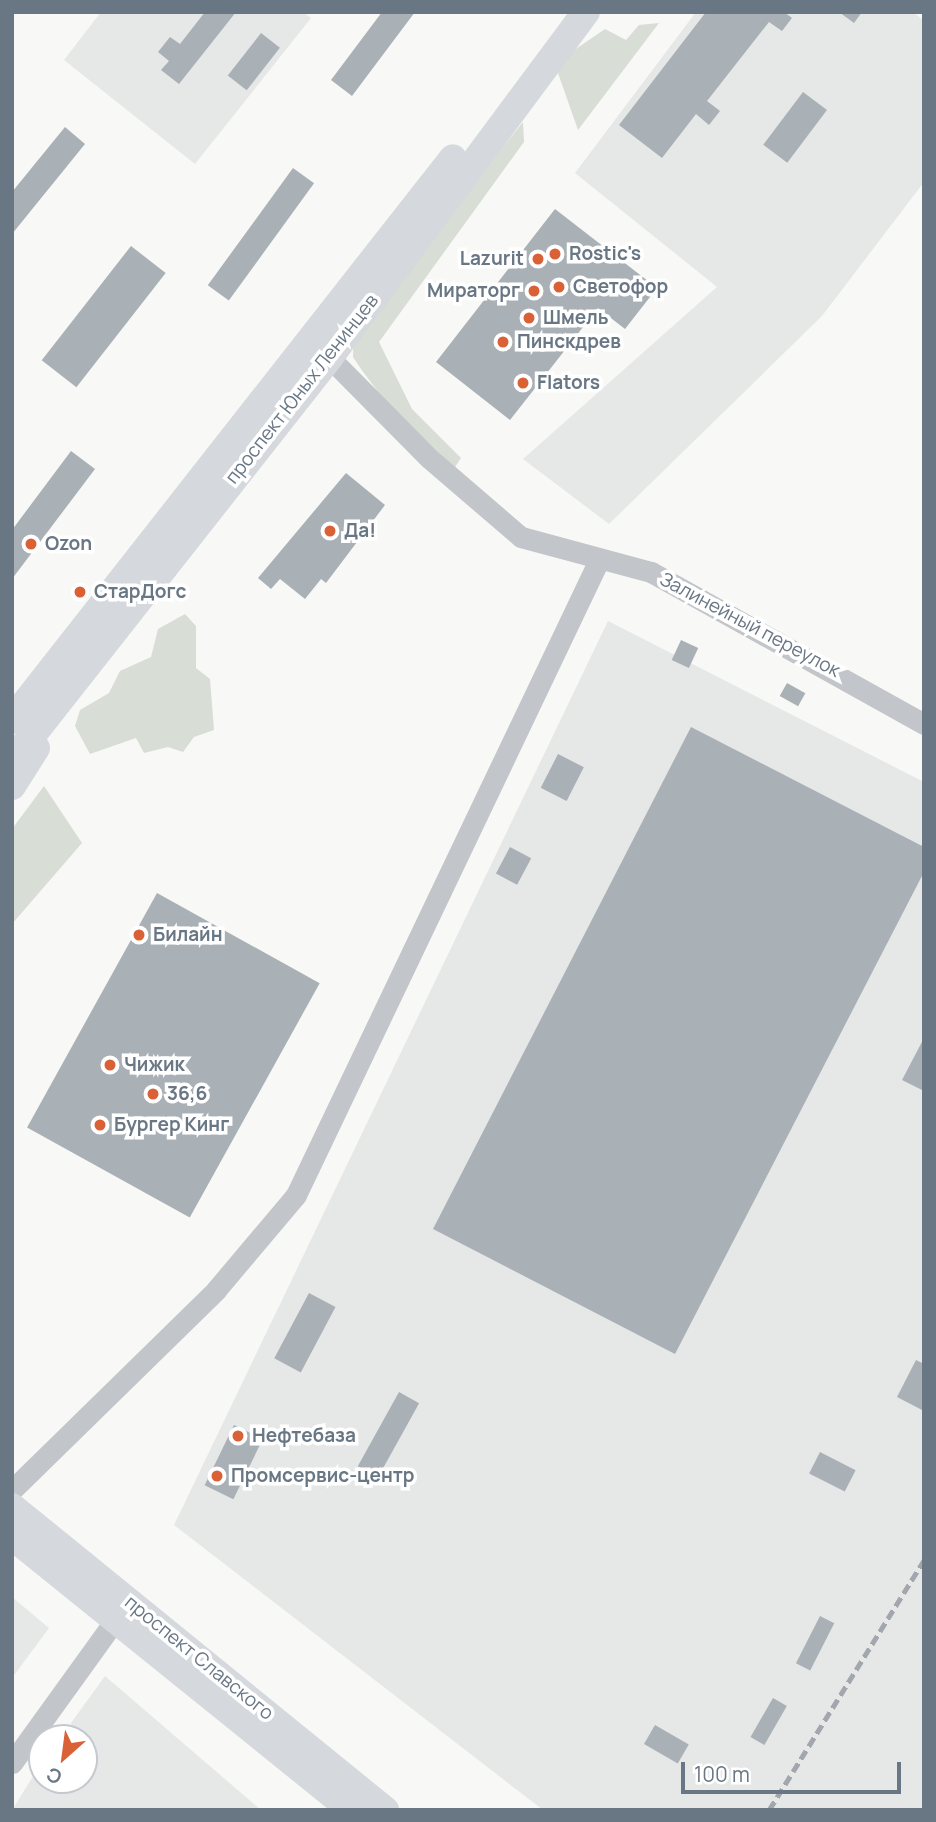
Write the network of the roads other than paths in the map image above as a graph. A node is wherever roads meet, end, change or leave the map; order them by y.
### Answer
1 (567, 12) edge
2 (586, 12) edge
3 (320, 348) junction
4 (598, 562) junction
5 (61, 678) junction
6 (12, 707) edge
7 (12, 720) edge
8 (924, 724) edge
9 (12, 761) edge
10 (12, 786) edge
11 (12, 1490) edge
12 (12, 1507) edge
13 (12, 1536) edge
14 (116, 1619) junction
15 (12, 1763) edge
16 (351, 1810) edge
17 (385, 1810) edge

1 - 3 main road, проспект Юных Ленинцев
2 - 3 main road, проспект Юных Ленинцев
3 - 4 street, Залинейный переулок
3 - 5 main road, проспект Юных Ленинцев
4 - 8 street, Залинейный переулок
4 - 11 street
5 - 6 main road
5 - 7 main road, проспект Юных Ленинцев
5 - 9 main road, проспект Юных Ленинцев
5 - 10 main road
12 - 17 main road, проспект Славского
13 - 14 main road, проспект Славского
14 - 15 street
14 - 16 main road, проспект Славского

